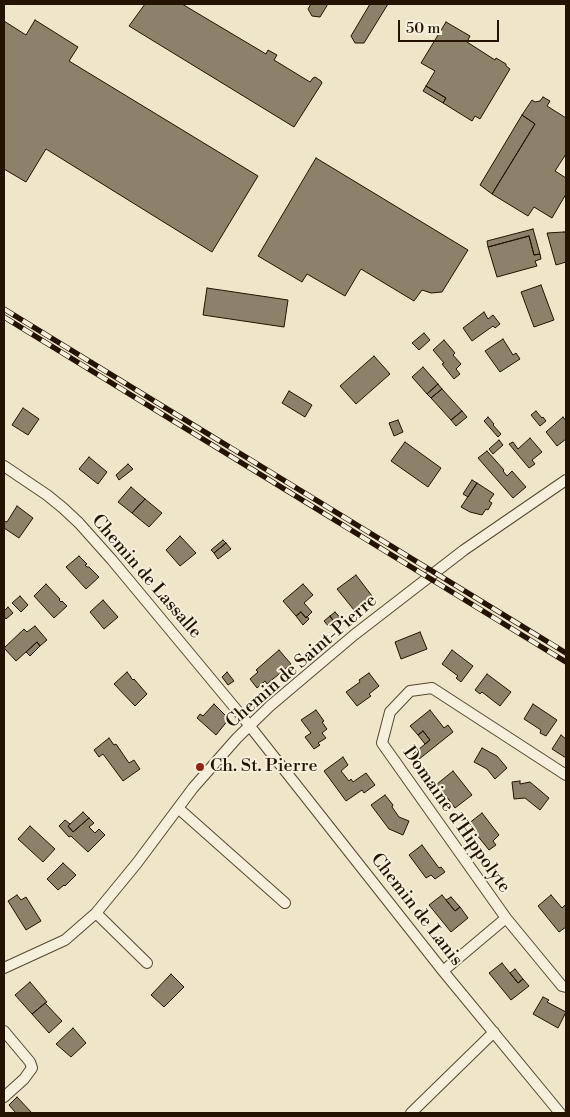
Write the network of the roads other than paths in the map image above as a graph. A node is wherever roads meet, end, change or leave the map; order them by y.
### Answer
1 (4, 466) edge
2 (566, 480) edge
3 (249, 725) junction
4 (566, 775) edge
5 (178, 808) junction
6 (285, 904) dead end
7 (96, 913) junction
8 (506, 918) junction
9 (148, 964) dead end
10 (4, 968) edge
11 (443, 971) junction
12 (566, 987) edge
13 (4, 1031) edge
14 (494, 1032) junction
15 (4, 1097) edge
16 (411, 1113) edge
17 (560, 1113) edge

1 - 3 street, Chemin de Lassalle
2 - 3 street, Chemin de Saint-Pierre
3 - 5 street, Chemin de Saint-Pierre
3 - 11 street, Chemin de Lanis
4 - 8 street, Domaine d'Hippolyte
5 - 6 street
5 - 7 street, Chemin de Saint-Pierre
7 - 9 street
7 - 10 street, Chemin de Saint-Pierre
8 - 11 street, Domaine d'Hippolyte
8 - 12 street, Domaine d'Hippolyte
11 - 14 street, Chemin de Lanis
13 - 15 street
14 - 16 street
14 - 17 street, Chemin de Lanis

